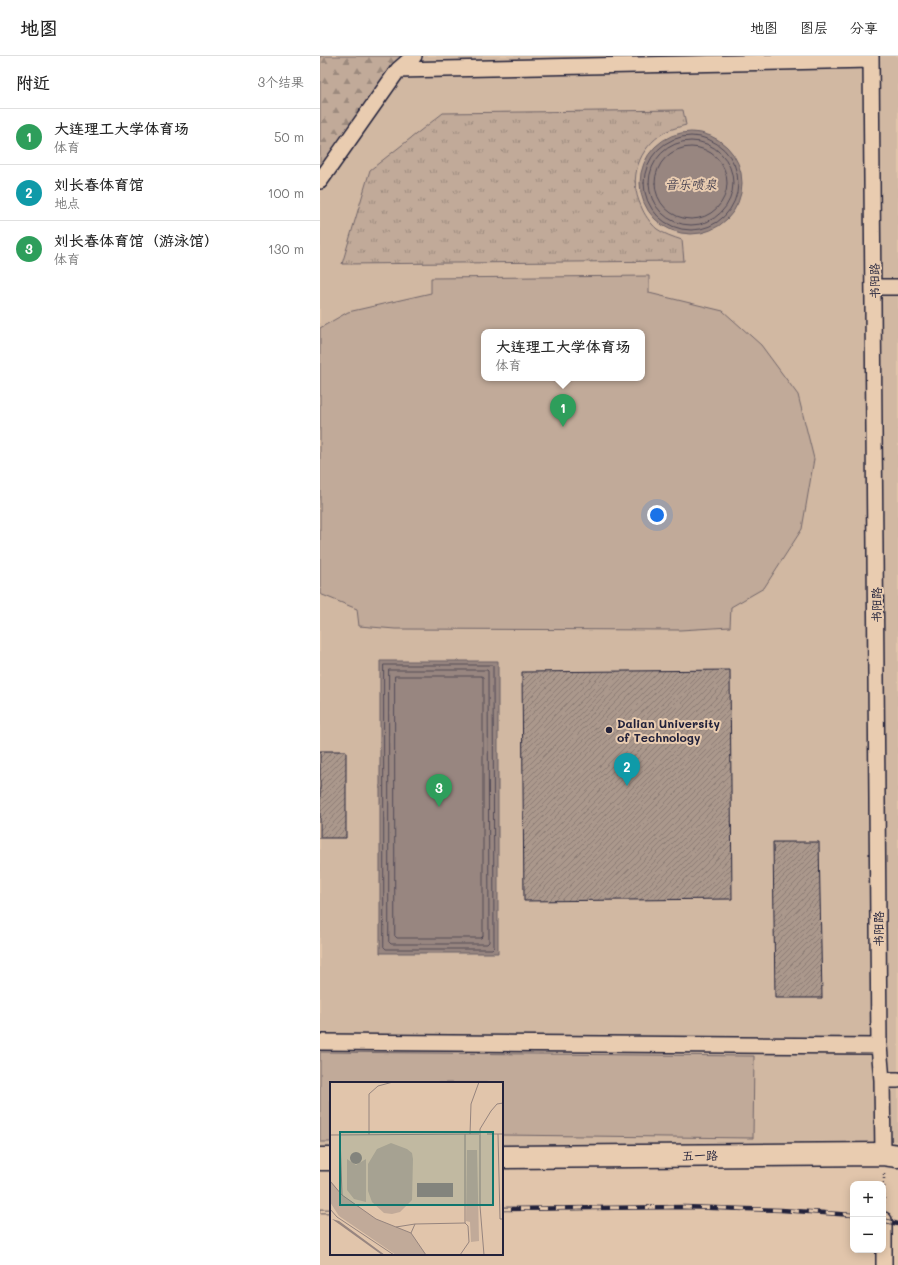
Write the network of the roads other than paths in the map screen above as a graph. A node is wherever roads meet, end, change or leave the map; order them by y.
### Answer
1 (414, 56) edge
2 (871, 58) edge
3 (398, 70) junction
4 (320, 181) edge
5 (874, 287) junction
6 (898, 287) edge
7 (320, 1042) edge
8 (879, 1046) junction
9 (882, 1080) junction
10 (898, 1080) edge
11 (891, 1155) edge
12 (503, 1157) edge
13 (330, 1158) edge
14 (320, 1159) edge
15 (884, 1253) edge
16 (884, 1265) edge

1 - 3 street
2 - 3 street
2 - 5 street, 书阳路
3 - 4 street
5 - 6 street
5 - 8 street, 书阳路
7 - 8 street
8 - 9 street, 书阳路
9 - 10 street
9 - 11 street, 书阳路
11 - 12 main road, 五一路
13 - 14 main road
15 - 16 street

